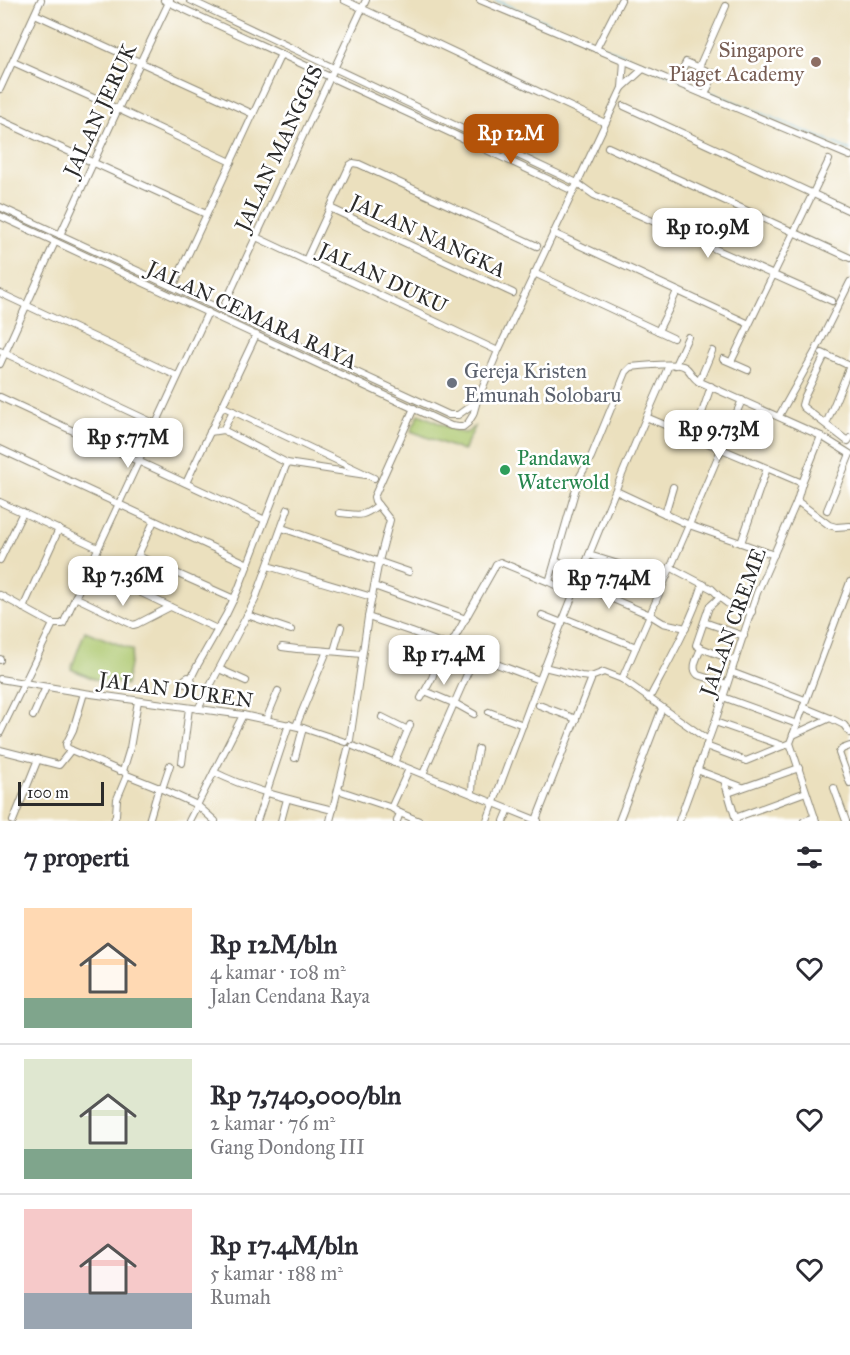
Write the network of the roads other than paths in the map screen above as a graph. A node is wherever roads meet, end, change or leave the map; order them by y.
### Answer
1 (41, 0) edge
2 (190, 0) edge
3 (344, 0) edge
4 (366, 0) edge
5 (480, 0) edge
6 (621, 0) edge
7 (168, 1) edge
8 (726, 6) dead end
9 (362, 8) junction
10 (35, 14) junction
11 (597, 46) junction
12 (281, 54) junction
13 (624, 61) junction
14 (13, 62) junction
15 (140, 62) junction
16 (699, 67) junction
17 (334, 69) junction
18 (643, 69) junction
19 (331, 77) junction
20 (678, 79) junction
21 (622, 88) junction
22 (0, 89) edge
23 (707, 92) junction
24 (624, 106) dead end
25 (118, 109) junction
26 (253, 114) junction
27 (0, 120) edge
28 (603, 122) dead end
29 (457, 126) junction
30 (453, 134) junction
31 (608, 147) dead end
32 (850, 156) edge
33 (830, 160) dead end
34 (231, 162) junction
35 (93, 163) junction
36 (576, 182) junction
37 (572, 191) junction
38 (813, 193) junction
39 (594, 195) junction
40 (0, 207) edge
41 (330, 208) junction
42 (850, 211) edge
43 (206, 214) junction
44 (0, 216) edge
45 (553, 233) junction
46 (795, 233) junction
47 (60, 235) junction
48 (256, 237) junction
49 (56, 242) junction
50 (537, 246) dead end
51 (850, 258) edge
52 (306, 260) junction
53 (534, 273) junction
54 (145, 274) junction
55 (773, 276) junction
56 (142, 282) junction
57 (850, 282) edge
58 (172, 287) junction
59 (677, 291) junction
60 (0, 293) edge
61 (513, 293) dead end
62 (832, 301) dead end
63 (27, 306) junction
64 (222, 310) junction
65 (208, 312) junction
66 (749, 324) junction
67 (658, 331) junction
68 (256, 335) junction
69 (688, 337) dead end
70 (673, 338) dead end
71 (298, 346) junction
72 (496, 350) dead end
73 (816, 350) junction
74 (712, 351) dead end
75 (3, 352) edge
76 (295, 353) junction
77 (825, 355) junction
78 (723, 359) dead end
79 (731, 362) junction
80 (0, 364) edge
81 (672, 365) junction
82 (850, 366) edge
83 (748, 370) dead end
84 (177, 376) junction
85 (699, 381) junction
86 (711, 387) junction
87 (0, 397) edge
88 (742, 400) junction
89 (477, 402) junction
90 (425, 404) junction
91 (222, 406) junction
92 (414, 408) junction
93 (233, 411) junction
94 (421, 412) junction
95 (779, 416) junction
96 (646, 417) junction
97 (700, 419) dead end
98 (156, 424) junction
99 (826, 424) junction
100 (223, 430) junction
101 (210, 432) junction
102 (821, 436) junction
103 (850, 438) edge
104 (0, 449) edge
105 (721, 449) junction
106 (139, 461) junction
107 (286, 463) junction
108 (767, 468) junction
109 (366, 475) junction
110 (374, 478) dead end
111 (186, 483) junction
112 (802, 483) junction
113 (673, 487) dead end
114 (616, 491) junction
115 (797, 501) junction
116 (0, 502) edge
117 (119, 505) junction
118 (378, 505) junction
119 (288, 509) dead end
120 (827, 510) dead end
121 (22, 512) junction
122 (340, 513) dead end
123 (665, 514) junction
124 (265, 520) junction
125 (154, 521) junction
126 (689, 525) junction
127 (850, 526) edge
128 (282, 528) junction
129 (59, 529) junction
130 (741, 543) junction
131 (98, 548) junction
132 (589, 555) junction
133 (774, 555) junction
134 (138, 556) junction
135 (0, 560) edge
136 (379, 561) junction
137 (555, 561) junction
138 (248, 564) junction
139 (268, 566) junction
140 (670, 567) junction
141 (89, 568) junction
142 (638, 570) dead end
143 (409, 572) dead end
144 (582, 572) junction
145 (549, 582) junction
146 (850, 582) edge
147 (578, 584) junction
148 (703, 584) junction
149 (124, 585) junction
150 (374, 586) junction
151 (573, 594) junction
152 (0, 595) edge
153 (75, 597) junction
154 (372, 597) junction
155 (720, 597) junction
156 (234, 599) junction
157 (171, 607) junction
158 (23, 608) junction
159 (752, 612) junction
160 (247, 615) junction
161 (542, 615) dead end
162 (650, 615) junction
163 (368, 616) junction
164 (466, 619) junction
165 (563, 621) junction
166 (704, 622) junction
167 (54, 624) junction
168 (341, 627) dead end
169 (686, 628) junction
170 (217, 629) junction
171 (291, 630) dead end
172 (744, 636) junction
173 (447, 645) junction
174 (282, 647) dead end
175 (636, 647) junction
176 (701, 648) junction
177 (330, 651) junction
178 (362, 654) junction
179 (475, 656) junction
180 (735, 661) junction
181 (544, 667) junction
182 (219, 669) junction
183 (731, 672) junction
184 (191, 678) dead end
185 (0, 679) edge
186 (622, 679) junction
187 (539, 680) junction
188 (591, 680) dead end
189 (246, 681) dead end
190 (24, 683) junction
191 (727, 684) junction
192 (46, 687) junction
193 (278, 691) dead end
194 (84, 693) junction
195 (723, 697) junction
196 (649, 699) junction
197 (138, 701) junction
198 (454, 704) junction
199 (804, 704) junction
200 (539, 705) dead end
201 (189, 708) junction
202 (198, 709) junction
203 (661, 711) dead end
204 (489, 712) dead end
205 (474, 714) dead end
206 (243, 715) junction
207 (33, 716) dead end
208 (382, 717) dead end
209 (830, 718) junction
210 (576, 719) junction
211 (267, 720) junction
212 (715, 722) junction
213 (797, 724) junction
214 (523, 725) junction
215 (296, 726) junction
216 (0, 733) edge
217 (850, 733) edge
218 (793, 735) junction
219 (707, 743) junction
220 (349, 744) junction
221 (787, 744) junction
222 (850, 746) edge
223 (478, 749) dead end
224 (0, 750) edge
225 (71, 750) junction
226 (295, 758) dead end
227 (38, 759) junction
228 (182, 763) dead end
229 (394, 763) junction
230 (170, 765) dead end
231 (799, 768) junction
232 (409, 769) junction
233 (697, 770) junction
234 (214, 772) junction
235 (125, 773) junction
236 (423, 774) junction
237 (724, 780) junction
238 (850, 780) edge
239 (161, 788) junction
240 (742, 788) junction
241 (834, 788) dead end
242 (338, 790) junction
243 (806, 792) junction
244 (266, 793) junction
245 (728, 793) junction
246 (472, 794) junction
247 (287, 799) junction
248 (493, 803) junction
249 (197, 805) junction
250 (392, 808) junction
251 (509, 809) junction
252 (333, 810) junction
253 (399, 813) junction
254 (331, 819) edge
255 (736, 819) edge
256 (815, 819) edge
257 (13, 821) edge
258 (114, 821) edge
259 (149, 821) edge
260 (189, 821) edge
261 (215, 821) edge
262 (257, 821) edge
263 (281, 821) edge
264 (339, 821) edge
265 (397, 821) edge
266 (419, 821) edge
267 (487, 821) edge
268 (504, 821) edge
269 (537, 821) edge
270 (618, 821) edge
271 (679, 821) edge
272 (804, 821) edge
273 (846, 821) edge

1 - 10 street
2 - 17 street
3 - 9 street
4 - 9 street, JALAN MANGGIS
5 - 11 street
6 - 11 street
7 - 12 street
7 - 15 street, JALAN JERUK
8 - 16 street
9 - 17 street, JALAN MANGGIS
9 - 28 street
10 - 14 street
10 - 15 street
11 - 13 street
12 - 19 street
12 - 26 street
13 - 18 street
13 - 21 street
14 - 22 street
14 - 25 street
15 - 25 street, JALAN JERUK
15 - 26 street
16 - 20 street
16 - 23 street
17 - 19 street, JALAN MANGGIS
17 - 29 street
18 - 20 street
18 - 21 street
19 - 30 street
19 - 48 street, JALAN MANGGIS
20 - 23 street
21 - 36 street, JALAN CEMARA RAYA
23 - 32 street
24 - 38 street
25 - 34 street
25 - 35 street, JALAN JERUK
26 - 34 street
27 - 35 street
29 - 30 street
29 - 36 street
30 - 37 street
31 - 46 street
33 - 38 street
34 - 43 street
35 - 43 street
35 - 47 street, JALAN JERUK
36 - 37 street, JALAN CEMARA RAYA
36 - 39 street
37 - 39 street
37 - 45 street, JALAN CEMARA RAYA
38 - 42 street
38 - 46 street
39 - 55 street
40 - 47 street, JALAN CEMARA RAYA
41 - 50 street
41 - 52 street
41 - 61 street, JALAN NANGKA
43 - 58 street
44 - 49 street, JALAN CEMARA RAYA
45 - 53 street, JALAN CEMARA RAYA
45 - 59 street
46 - 51 street
46 - 55 street
47 - 54 street, JALAN CEMARA RAYA
48 - 52 street, JALAN DUKU
48 - 64 street, JALAN MANGGIS
49 - 56 street, JALAN CEMARA RAYA
49 - 63 street
52 - 72 street, JALAN DUKU
53 - 67 street
53 - 89 street, JALAN CEMARA RAYA
54 - 56 street
54 - 58 street, JALAN CEMARA RAYA
55 - 62 street
55 - 66 street
56 - 65 street, JALAN CEMARA RAYA
57 - 73 street
58 - 64 street, JALAN CEMARA RAYA
59 - 66 street
59 - 67 street
60 - 63 street
63 - 75 street
63 - 84 street
64 - 71 street, JALAN CEMARA RAYA
65 - 68 street, JALAN CEMARA RAYA
65 - 84 street
66 - 79 street
67 - 70 street
68 - 76 street, JALAN CEMARA RAYA
68 - 91 street
69 - 81 street
71 - 76 street
71 - 90 street, JALAN CEMARA RAYA
73 - 77 street
73 - 95 street
74 - 85 street
75 - 80 street
75 - 98 street
76 - 92 street, JALAN CEMARA RAYA
77 - 82 street
77 - 99 street
78 - 79 street
79 - 83 street
81 - 85 street
81 - 96 street
81 - 137 street
82 - 99 street
84 - 98 street
85 - 86 street
86 - 88 street
86 - 97 street
87 - 106 street
88 - 95 street
88 - 105 street
89 - 90 street, JALAN CEMARA RAYA
89 - 94 street, JALAN CEMARA RAYA
90 - 94 street
91 - 93 street
91 - 101 street
92 - 94 street, JALAN CEMARA RAYA
92 - 118 street
93 - 100 street
93 - 109 street
95 - 102 street
96 - 105 street
96 - 114 street
98 - 106 street
99 - 103 street
100 - 101 street
100 - 107 street
101 - 111 street
102 - 112 street, JALAN CREME
102 - 120 street
104 - 117 street
105 - 108 street
105 - 126 street
106 - 111 street
106 - 117 street
107 - 109 street
107 - 124 street
108 - 112 street
108 - 130 street
109 - 110 street
111 - 124 street
112 - 115 street, JALAN CREME
113 - 123 street
114 - 123 street
114 - 132 street
115 - 127 street
115 - 133 street, JALAN CREME
116 - 121 street
117 - 125 street
117 - 131 street
118 - 122 street
118 - 136 street
119 - 128 street
121 - 129 street
121 - 135 street
123 - 126 street
124 - 138 street
125 - 134 street
125 - 138 street
126 - 130 street
126 - 140 street
128 - 136 street
128 - 139 street
129 - 131 street
129 - 158 street
130 - 133 street
131 - 141 street
132 - 142 street
132 - 144 street
133 - 159 street, JALAN CREME
134 - 149 street
134 - 156 street
136 - 143 street
136 - 150 street
137 - 144 street
137 - 145 street
138 - 156 street
139 - 154 street
139 - 160 street
140 - 148 street
140 - 162 street
141 - 149 street
141 - 153 street
144 - 147 street
145 - 151 street
145 - 164 street
146 - 199 street
147 - 151 street
147 - 162 street
148 - 155 street
148 - 169 street
149 - 157 street
150 - 154 street
150 - 164 street
151 - 165 street
152 - 158 street
153 - 157 street
153 - 167 street
154 - 163 street
155 - 159 street
155 - 166 street
156 - 170 street
157 - 170 street
158 - 167 street
159 - 172 street, JALAN CREME
160 - 171 street
160 - 182 street
161 - 165 street
162 - 169 street
162 - 175 street
163 - 173 street
163 - 178 street
164 - 173 street
165 - 175 street
165 - 181 street
166 - 172 street
166 - 176 street
167 - 190 street
168 - 177 street
169 - 196 street
170 - 184 street
172 - 180 street, JALAN CREME
173 - 179 street
173 - 198 street
174 - 177 street
175 - 186 street
176 - 180 street
176 - 191 street
177 - 178 street
177 - 215 street
178 - 220 street
179 - 187 street
179 - 198 street
180 - 183 street, JALAN CREME
181 - 186 street
181 - 187 street
182 - 189 street
182 - 202 street
183 - 191 street, JALAN CREME
183 - 199 street
185 - 190 street, JALAN DUREN
186 - 196 street
187 - 214 street
188 - 210 street
190 - 192 street, JALAN DUREN
190 - 216 street
191 - 195 street, JALAN CREME
192 - 194 street, JALAN DUREN
192 - 207 street
193 - 211 street
194 - 197 street, JALAN DUREN
194 - 225 street
195 - 212 street, JALAN CREME
195 - 213 street
196 - 219 street
197 - 201 street, JALAN DUREN
197 - 235 street
198 - 205 street
198 - 236 street
199 - 209 street
199 - 213 street
200 - 210 street
201 - 202 street, JALAN DUREN
201 - 228 street
202 - 206 street, JALAN DUREN
203 - 270 street
204 - 214 street
206 - 211 street, JALAN DUREN
206 - 234 street
208 - 229 street
209 - 217 street
209 - 218 street
210 - 269 street
211 - 215 street, JALAN DUREN
212 - 219 street, JALAN CREME
212 - 221 street
213 - 218 street
214 - 248 street
215 - 220 street, JALAN DUREN
215 - 226 street
215 - 244 street
218 - 221 street
219 - 221 street
219 - 233 street, JALAN CREME
220 - 229 street, JALAN DUREN
220 - 242 street
221 - 231 street
222 - 238 street
223 - 246 street
224 - 227 street
225 - 227 street
225 - 235 street
227 - 257 street
229 - 232 street, JALAN DUREN
230 - 239 street
231 - 240 street
231 - 243 street
232 - 236 street, JALAN DUREN
232 - 250 street
233 - 237 street
233 - 271 street, JALAN CREME
234 - 244 street
234 - 249 street
235 - 239 street
235 - 258 street
236 - 246 street, JALAN DUREN
237 - 240 street
237 - 245 street
239 - 249 street
239 - 259 street
240 - 245 street
241 - 273 street
242 - 250 street
242 - 252 street
243 - 255 street
243 - 256 street
244 - 247 street
244 - 262 street
245 - 255 street
246 - 248 street, JALAN DUREN
247 - 252 street
247 - 263 street
248 - 251 street, JALAN DUREN
248 - 267 street
249 - 260 street
249 - 261 street
250 - 253 street
251 - 268 street
251 - 269 street, JALAN DUREN
252 - 254 street
253 - 265 street
253 - 266 street
254 - 264 street
256 - 272 street

